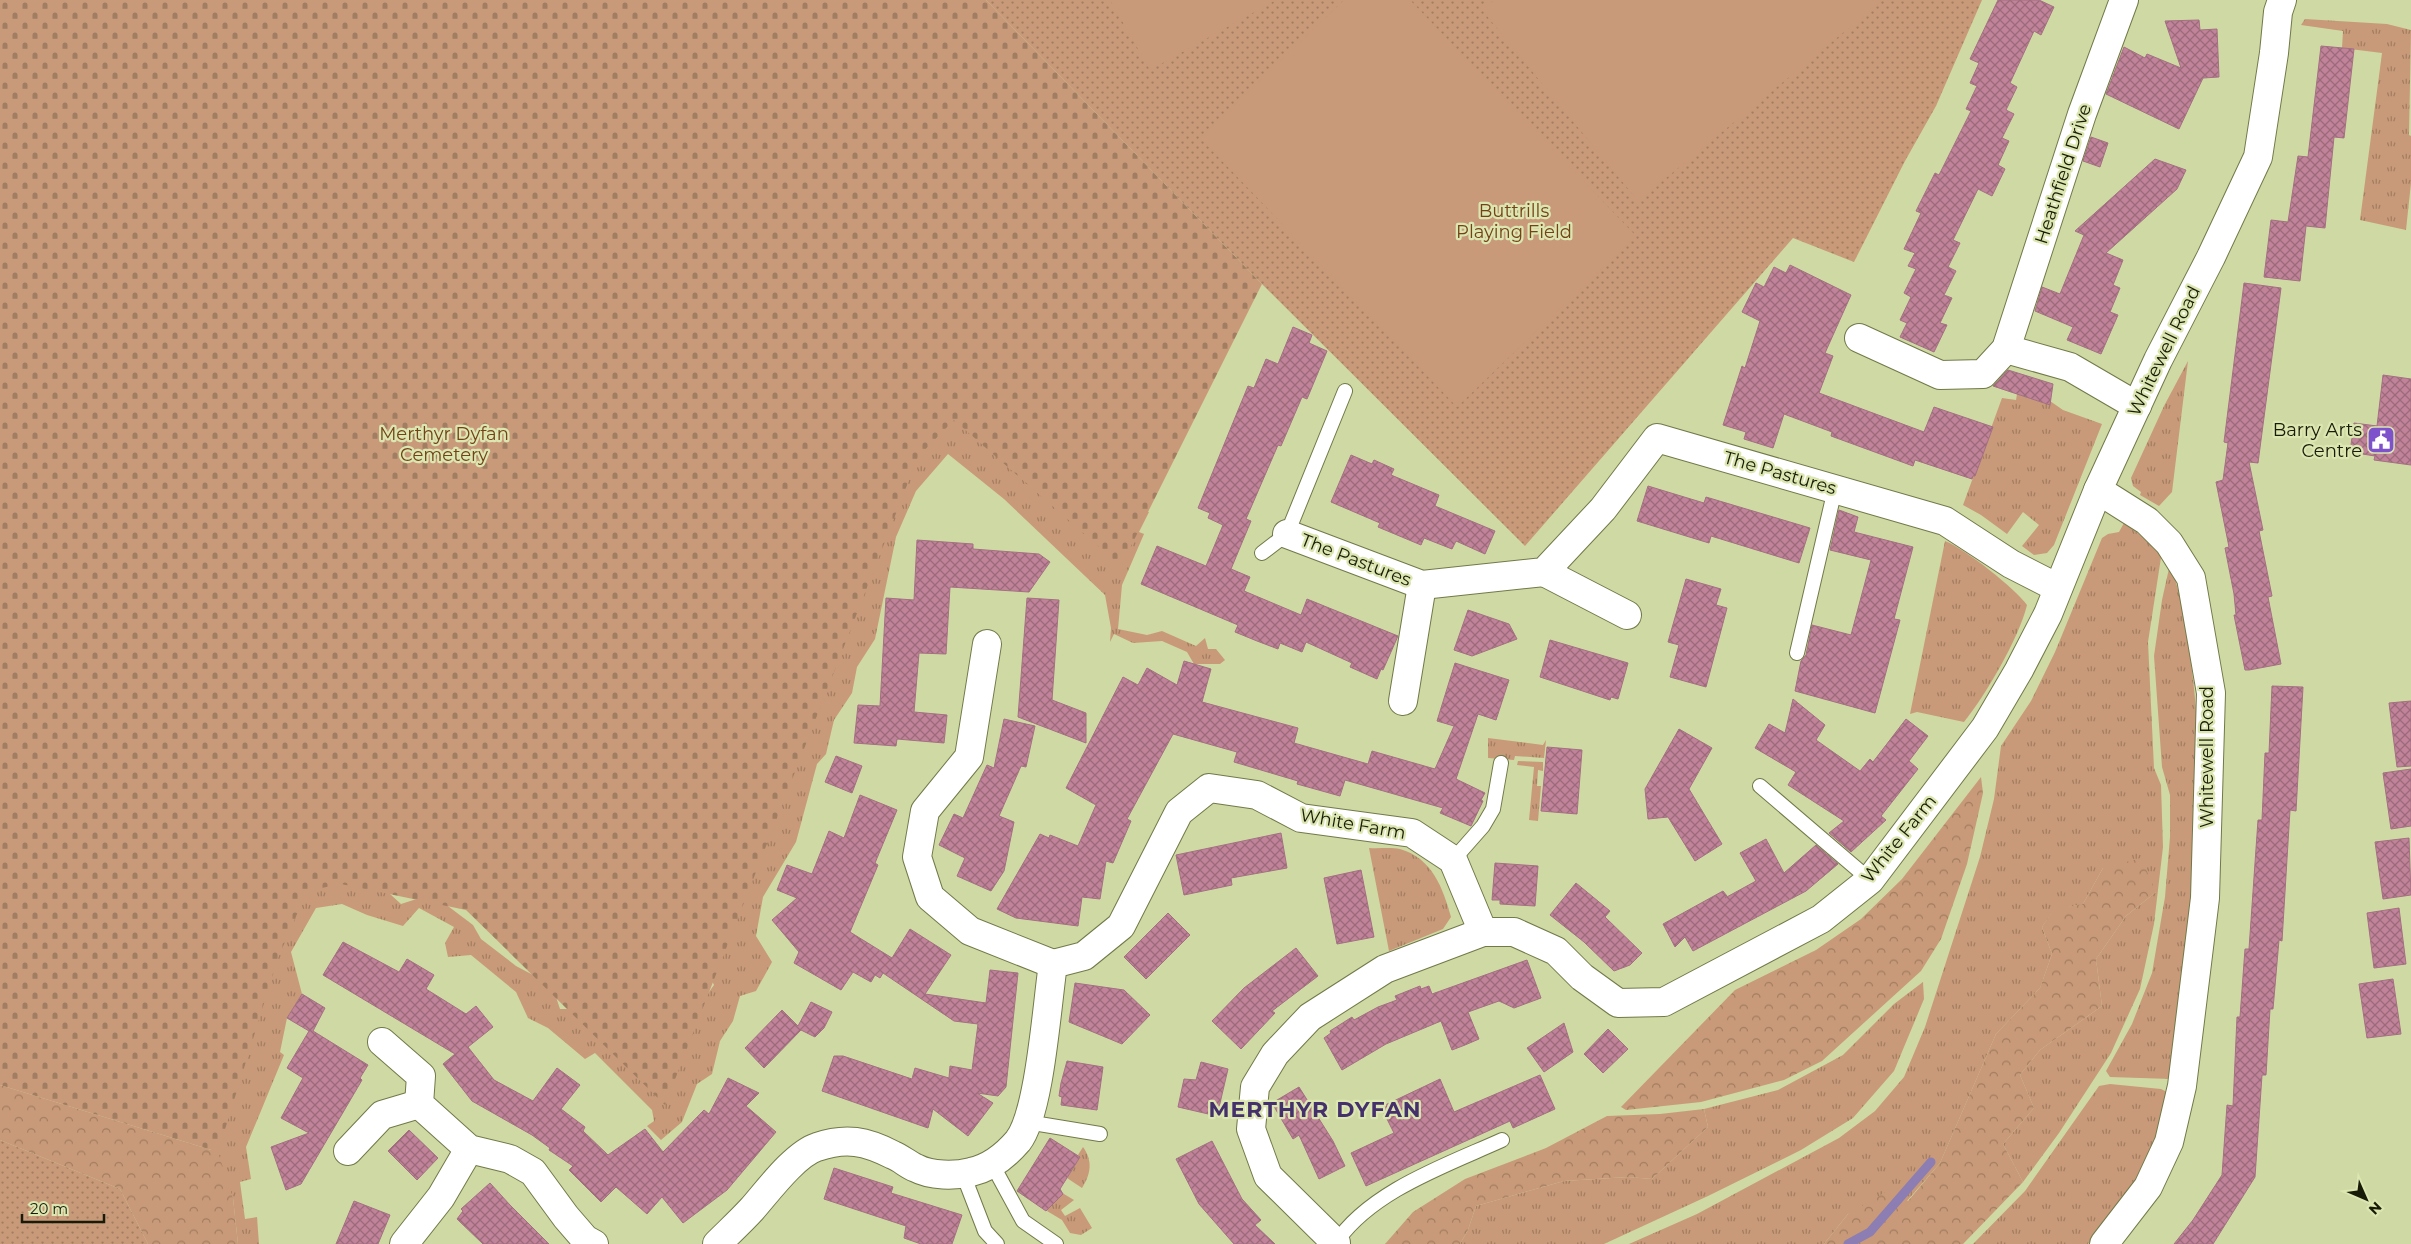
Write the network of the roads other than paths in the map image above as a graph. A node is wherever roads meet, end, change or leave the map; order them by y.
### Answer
1 (2124, 0) edge
2 (2282, 0) edge
3 (1859, 338) dead end
4 (2006, 349) junction
5 (1345, 391) dead end
6 (2137, 406) junction
7 (1835, 489) junction
8 (2098, 490) junction
9 (1287, 534) junction
10 (1262, 553) dead end
11 (1544, 572) junction
12 (1422, 585) junction
13 (2058, 588) junction
14 (1626, 615) dead end
15 (987, 644) dead end
16 (1797, 653) dead end
17 (1403, 701) dead end
18 (1501, 763) dead end
19 (1760, 786) dead end
20 (1452, 860) junction
21 (1870, 880) junction
22 (1484, 932) junction
23 (1053, 964) junction
24 (382, 1042) dead end
25 (419, 1104) junction
26 (1027, 1122) junction
27 (1100, 1134) dead end
28 (1502, 1140) dead end
29 (469, 1149) junction
30 (348, 1150) dead end
31 (992, 1164) junction
32 (963, 1174) junction
33 (1335, 1243) edge
34 (404, 1244) edge
35 (594, 1244) edge
36 (717, 1244) edge
37 (998, 1244) edge
38 (1056, 1244) edge
39 (2104, 1244) edge

1 - 4 street, Heathfield Drive
2 - 6 street, Whitewell Road
3 - 4 street, Heathfield Drive
4 - 6 street
5 - 9 lane
6 - 8 street, Whitewell Road
7 - 11 street, The Pastures
7 - 13 street, The Pastures
7 - 16 lane
8 - 13 street, White Farm
8 - 39 street, Whitewell Road
9 - 10 lane
9 - 12 street, The Pastures
11 - 12 street, The Pastures
11 - 14 street
12 - 17 street
13 - 21 street, White Farm
15 - 23 street
18 - 20 lane
19 - 21 lane
20 - 22 street
20 - 23 street, White Farm
21 - 22 street, White Farm
22 - 33 street, White Farm
23 - 26 street
24 - 25 street
25 - 29 street
25 - 30 street
26 - 27 lane
26 - 31 street
28 - 33 lane
29 - 34 street
29 - 35 street
31 - 32 street
31 - 38 lane
32 - 36 street
32 - 37 lane

